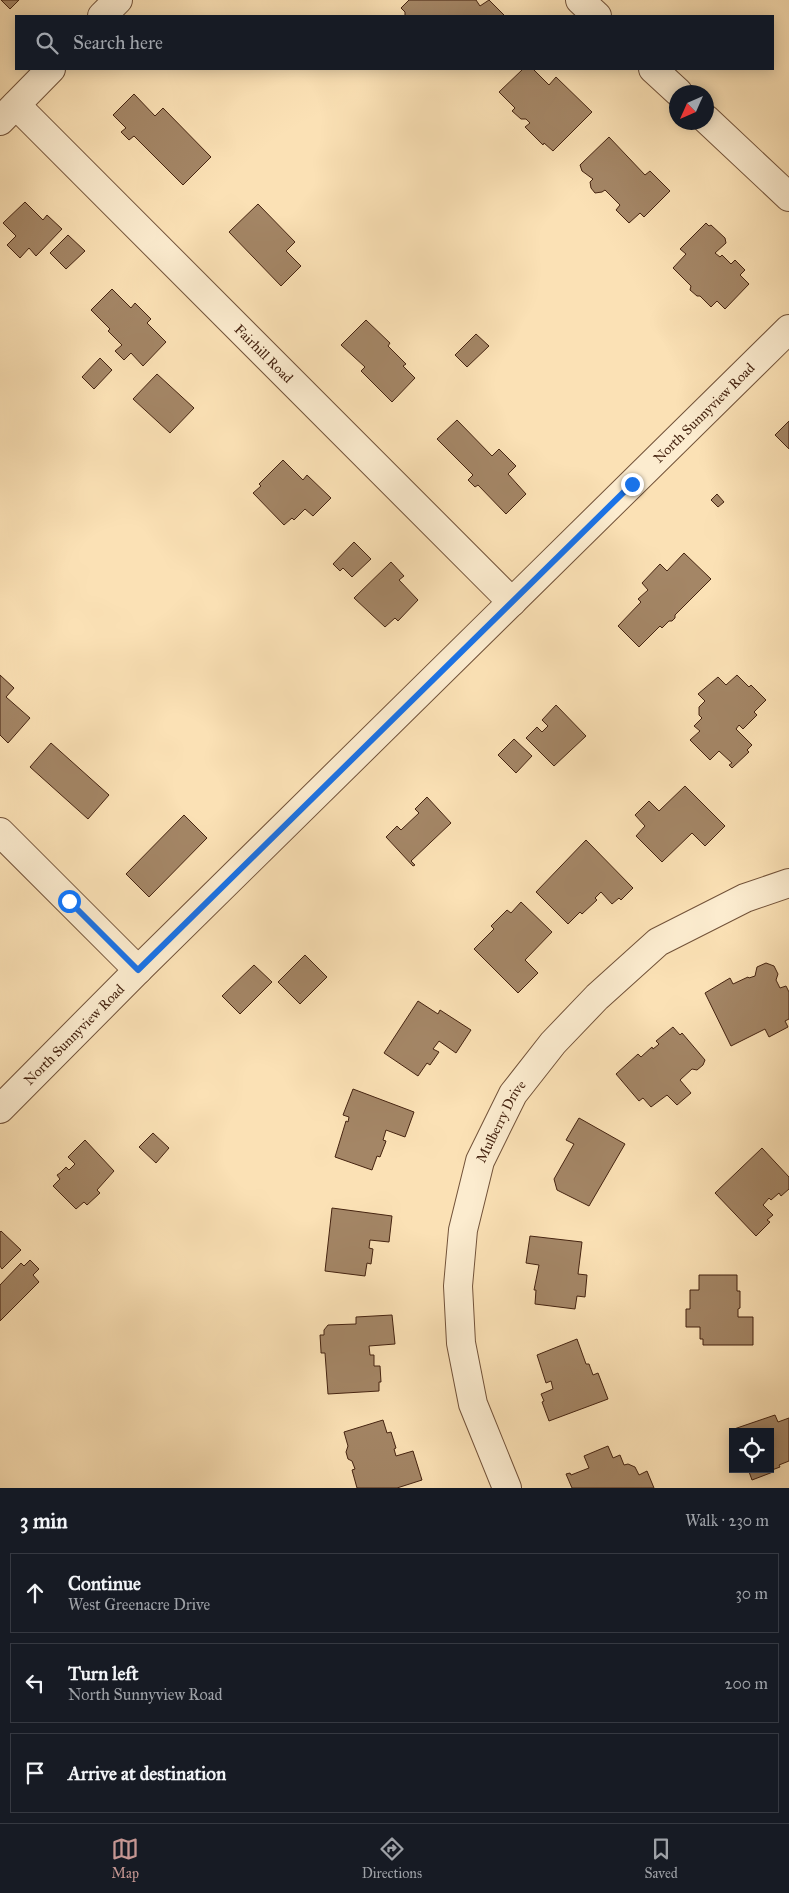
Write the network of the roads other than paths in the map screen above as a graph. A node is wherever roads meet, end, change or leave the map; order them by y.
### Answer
1 (118, 0) edge
2 (580, 0) edge
3 (103, 15) edge
4 (596, 15) edge
5 (50, 70) edge
6 (654, 70) edge
7 (670, 85) edge
8 (8, 113) edge
9 (714, 127) edge
10 (789, 197) edge
11 (789, 329) edge
12 (512, 602) junction
13 (0, 832) edge
14 (789, 883) edge
15 (138, 970) junction
16 (0, 1109) edge
17 (507, 1488) edge

1 - 3 street
2 - 4 street
5 - 8 street
6 - 7 street
8 - 12 street, Fairhill Road
9 - 10 street
11 - 12 street, North Sunnyview Road
12 - 15 street, North Sunnyview Road
13 - 15 street
14 - 17 street, Mulberry Drive
15 - 16 street, North Sunnyview Road

